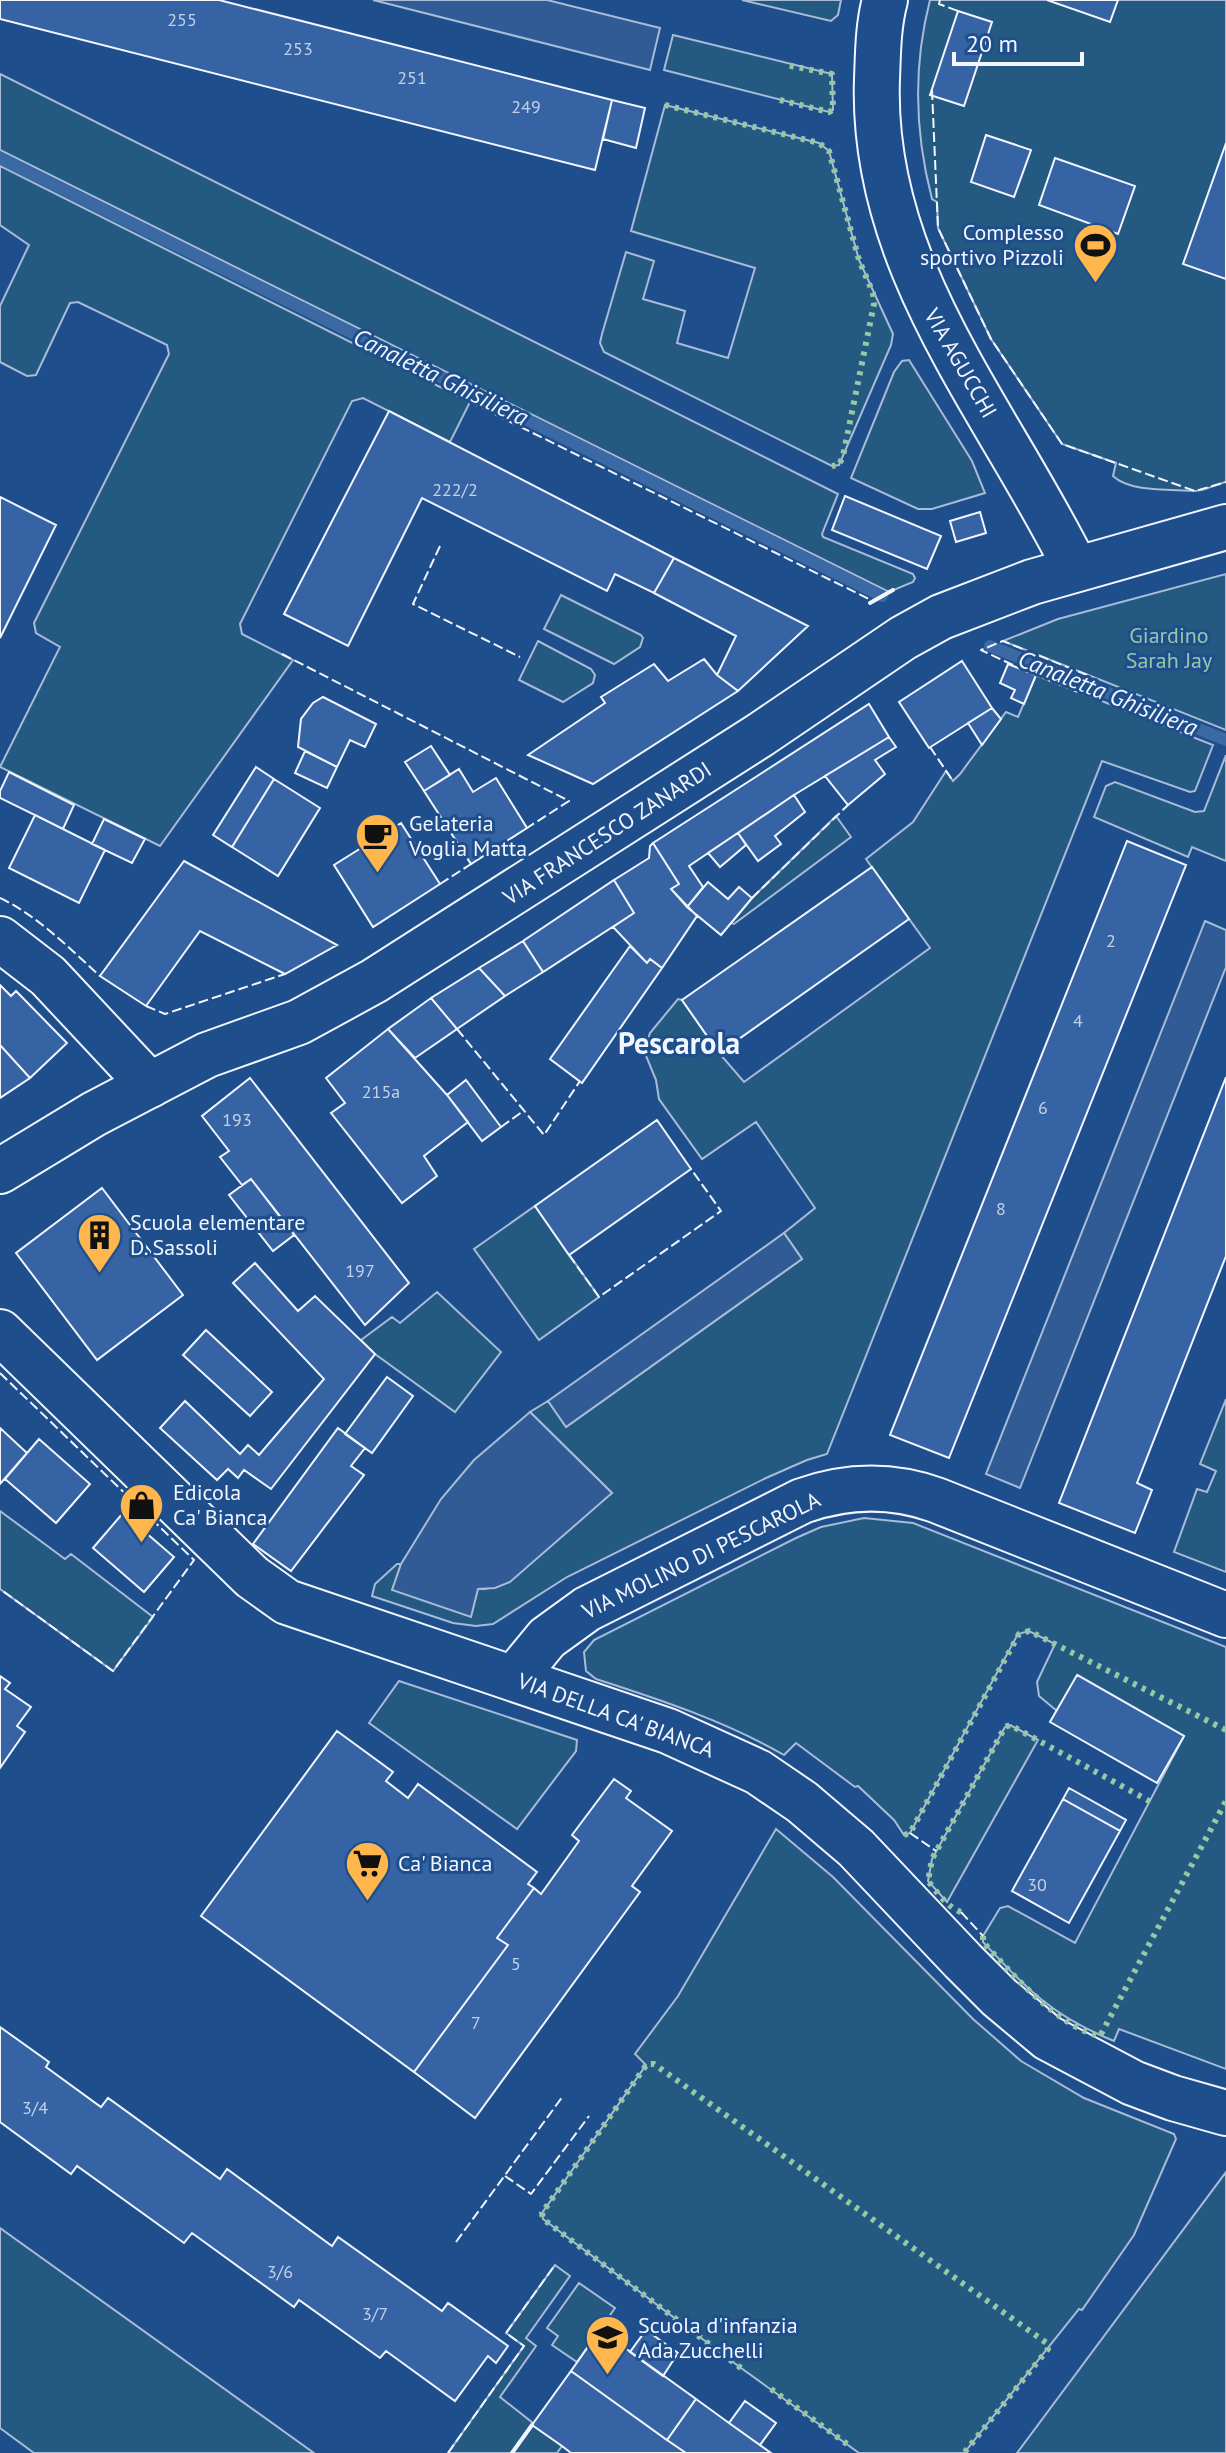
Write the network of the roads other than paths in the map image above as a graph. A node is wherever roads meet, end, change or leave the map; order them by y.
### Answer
1 (885, 0) edge
2 (1226, 527) edge
3 (1076, 569) junction
4 (0, 939) edge
5 (150, 1085) junction
6 (0, 1171) edge
7 (0, 1332) edge
8 (1226, 1615) edge
9 (514, 1678) junction
10 (1226, 2113) edge

1 - 3 street, VIA AGUCCHI
2 - 3 street, VIA FRANCESCO ZANARDI
3 - 5 street, VIA FRANCESCO ZANARDI
4 - 5 street
5 - 6 street, VIA FRANCESCO ZANARDI
7 - 9 street, VIA DELLA CA' BIANCA
8 - 9 street, VIA MOLINO DI PESCAROLA
9 - 10 street, VIA DELLA CA' BIANCA

